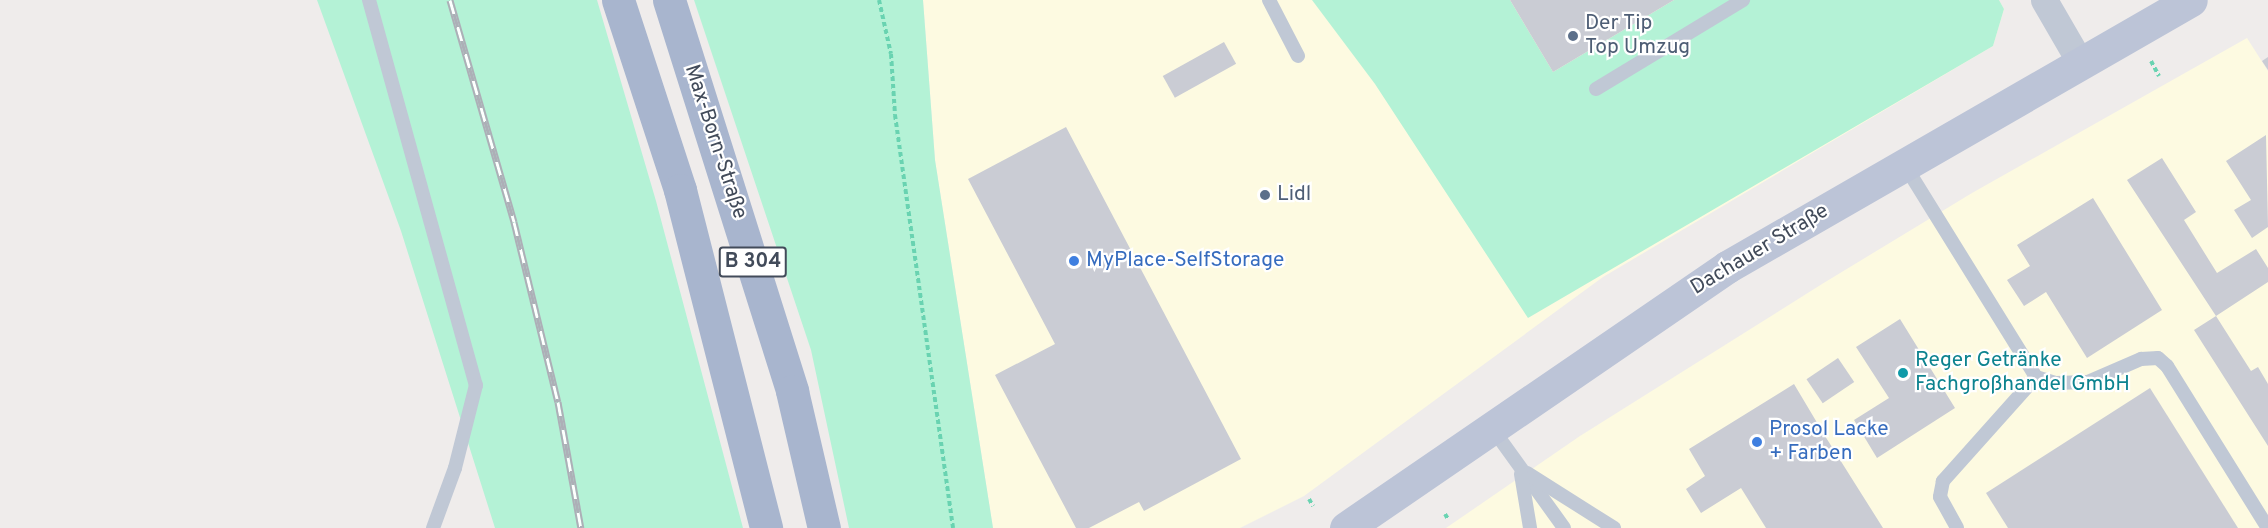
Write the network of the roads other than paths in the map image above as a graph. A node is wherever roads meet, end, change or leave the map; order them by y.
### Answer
1 (369, 0) edge
2 (618, 0) edge
3 (669, 0) edge
4 (1269, 0) edge
5 (1743, 0) edge
6 (2044, 0) edge
7 (2191, 0) edge
8 (1298, 56) dead end
9 (2080, 62) junction
10 (1596, 89) dead end
11 (1904, 164) junction
12 (2036, 377) junction
13 (1491, 427) junction
14 (1520, 469) junction
15 (434, 528) edge
16 (766, 528) edge
17 (824, 528) edge
18 (1346, 528) edge
19 (1530, 528) edge
20 (1564, 528) edge
21 (1614, 528) edge
22 (1957, 528) edge
23 (2268, 528) edge

1 - 15 lane
2 - 16 main road, B 304
3 - 17 main road, Max-Born-Straße / B 304
4 - 8 lane
5 - 10 lane
6 - 9 street
7 - 9 main road, Dachauer Straße
9 - 11 main road, Dachauer Straße
11 - 12 lane
11 - 13 main road, Dachauer Straße
12 - 22 lane
12 - 23 lane
13 - 14 lane
13 - 18 main road, Dachauer Straße
14 - 19 lane
14 - 20 lane
14 - 21 lane

